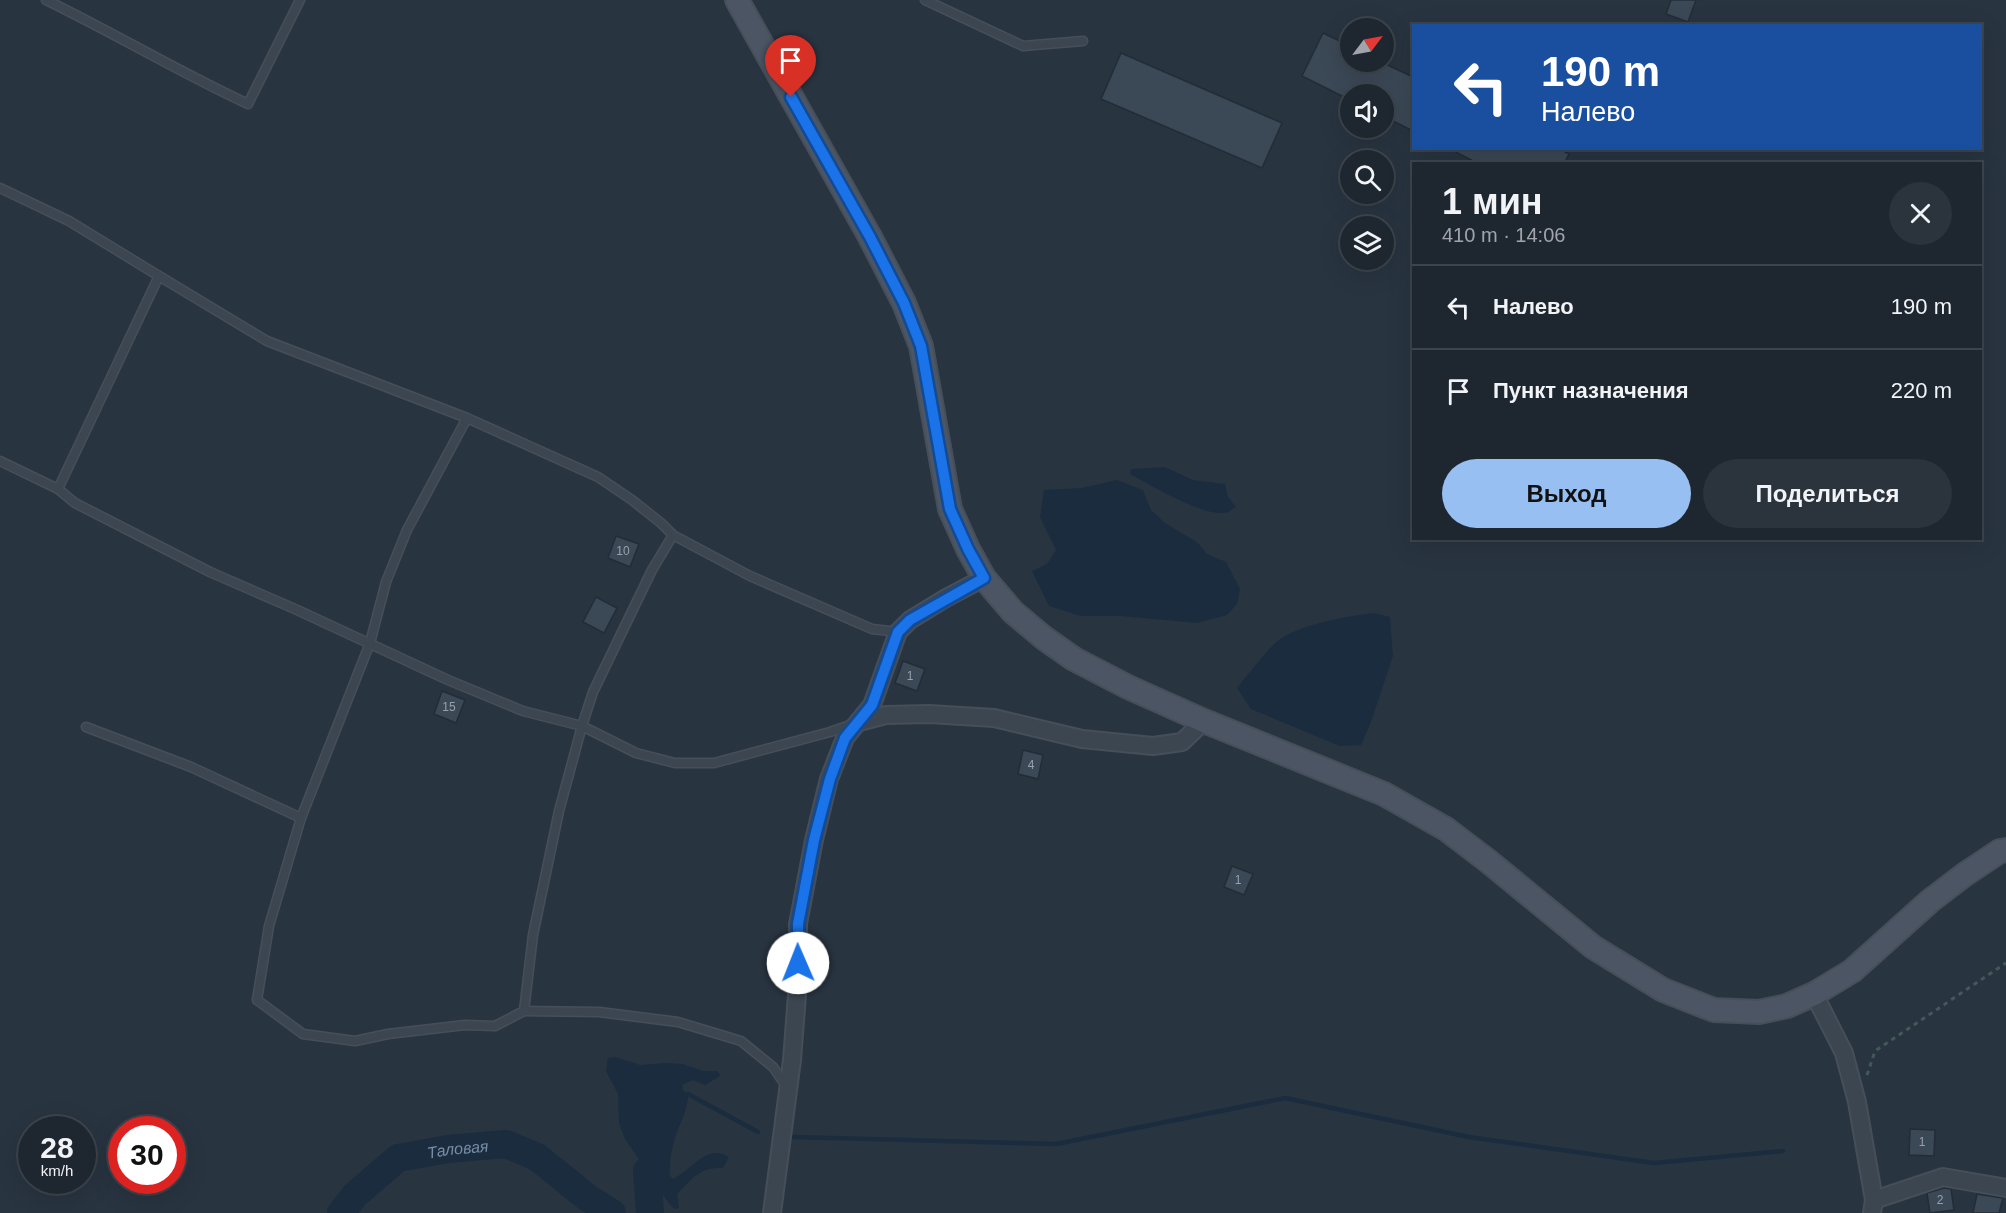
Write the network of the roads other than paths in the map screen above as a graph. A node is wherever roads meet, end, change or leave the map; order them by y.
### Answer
1 (46, 0) edge
2 (300, 0) edge
3 (737, 0) edge
4 (925, 0) edge
5 (1083, 41) dead end
6 (0, 188) edge
7 (159, 276) junction
8 (467, 418) junction
9 (0, 461) edge
10 (58, 489) junction
11 (673, 535) junction
12 (984, 578) junction
13 (898, 632) junction
14 (370, 643) junction
15 (1204, 721) junction
16 (859, 722) junction
17 (582, 726) junction
18 (86, 727) dead end
19 (301, 818) junction
20 (2006, 850) edge
21 (1814, 994) junction
22 (524, 1011) junction
23 (786, 1103) junction
24 (2006, 1188) edge
25 (1873, 1206) edge
26 (771, 1213) edge

1 - 2 lane
3 - 12 main road
4 - 5 lane
6 - 7 lane
7 - 8 lane
7 - 10 lane
8 - 11 lane
8 - 14 lane
9 - 10 lane
10 - 14 lane
11 - 13 lane
11 - 17 lane
12 - 13 street
12 - 15 main road
13 - 16 street
14 - 17 lane
14 - 19 lane
15 - 16 street
15 - 21 main road
16 - 17 lane
16 - 23 street
17 - 22 lane
18 - 19 lane
19 - 22 lane
20 - 21 main road
21 - 25 street
22 - 23 lane
23 - 26 street
24 - 25 street

